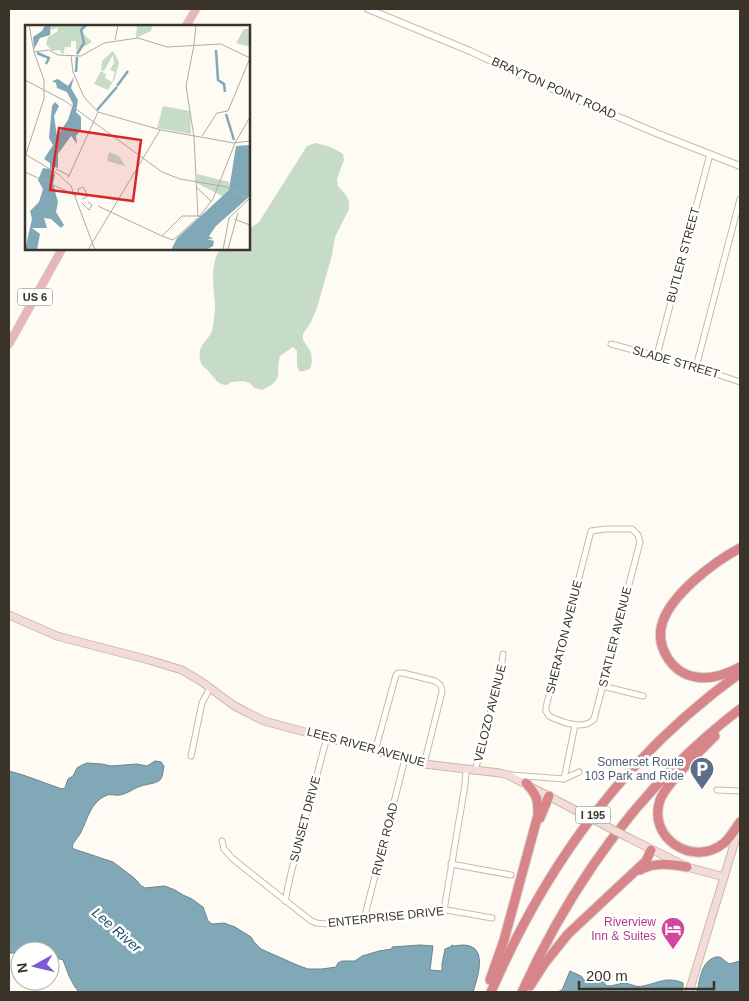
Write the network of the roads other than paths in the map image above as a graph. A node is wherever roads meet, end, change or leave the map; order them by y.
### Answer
1 (196, 9) edge
2 (368, 9) edge
3 (187, 25) edge
4 (710, 154) junction
5 (740, 166) edge
6 (740, 199) edge
7 (61, 250) edge
8 (9, 344) edge
9 (612, 344) dead end
10 (656, 356) junction
11 (696, 367) junction
12 (740, 382) edge
13 (591, 531) joint
14 (740, 548) edge
15 (9, 615) edge
16 (503, 654) dead end
17 (740, 667) edge
18 (740, 673) edge
19 (602, 686) junction
20 (210, 688) junction
21 (643, 696) dead end
22 (740, 710) edge
23 (574, 725) junction
24 (327, 737) junction
25 (375, 751) junction
26 (191, 756) dead end
27 (405, 759) junction
28 (424, 764) junction
29 (466, 770) junction
30 (475, 771) junction
31 (580, 772) dead end
32 (508, 775) junction
33 (564, 779) junction
34 (526, 783) junction
35 (717, 790) dead end
36 (740, 791) edge
37 (549, 796) junction
38 (740, 823) edge
39 (532, 837) junction
40 (222, 841) dead end
41 (651, 850) junction
42 (451, 864) junction
43 (687, 867) junction
44 (511, 875) dead end
45 (631, 876) junction
46 (724, 877) junction
47 (285, 901) junction
48 (444, 910) junction
49 (492, 918) dead end
50 (364, 919) junction
51 (487, 992) edge
52 (491, 992) edge
53 (524, 992) edge
54 (689, 992) edge

1 - 3 main road
2 - 4 street, BRAYTON POINT ROAD
4 - 5 street, BRAYTON POINT ROAD
4 - 10 street, BUTLER STREET
6 - 11 street
7 - 8 main road, US 6
9 - 10 street, SLADE STREET
10 - 11 street, SLADE STREET
11 - 12 street, SLADE STREET
13 - 19 street, STATLER AVENUE
13 - 23 street, SHERATON AVENUE
14 - 17 highway
15 - 20 main road, LEES RIVER AVENUE
16 - 30 street, VELOZO AVENUE
18 - 52 highway, I 195
19 - 21 street
19 - 23 street, STATLER AVENUE
20 - 24 main road, LEES RIVER AVENUE
20 - 26 street
22 - 38 highway
22 - 53 highway, I 195
23 - 33 street
24 - 25 main road, LEES RIVER AVENUE
24 - 47 street, SUNSET DRIVE
25 - 27 main road, LEES RIVER AVENUE
25 - 28 street
27 - 28 main road, LEES RIVER AVENUE
27 - 50 street, RIVER ROAD
28 - 29 main road, LEES RIVER AVENUE
29 - 30 main road, LEES RIVER AVENUE
29 - 42 street
30 - 32 main road, LEES RIVER AVENUE
31 - 33 street
32 - 33 street
32 - 34 main road, LEES RIVER AVENUE
34 - 37 main road, LEES RIVER AVENUE
34 - 39 highway
35 - 36 street
37 - 39 highway
37 - 41 main road, LEES RIVER AVENUE, bridge
38 - 46 main road
39 - 51 highway
40 - 47 street, ENTERPRISE DRIVE
41 - 43 main road, LEES RIVER AVENUE
41 - 45 highway
42 - 44 street
42 - 48 street
43 - 45 highway
43 - 46 main road, LEES RIVER AVENUE
45 - 53 highway
46 - 54 main road
47 - 50 street, ENTERPRISE DRIVE
48 - 49 street, ENTERPRISE DRIVE
48 - 50 street, ENTERPRISE DRIVE

